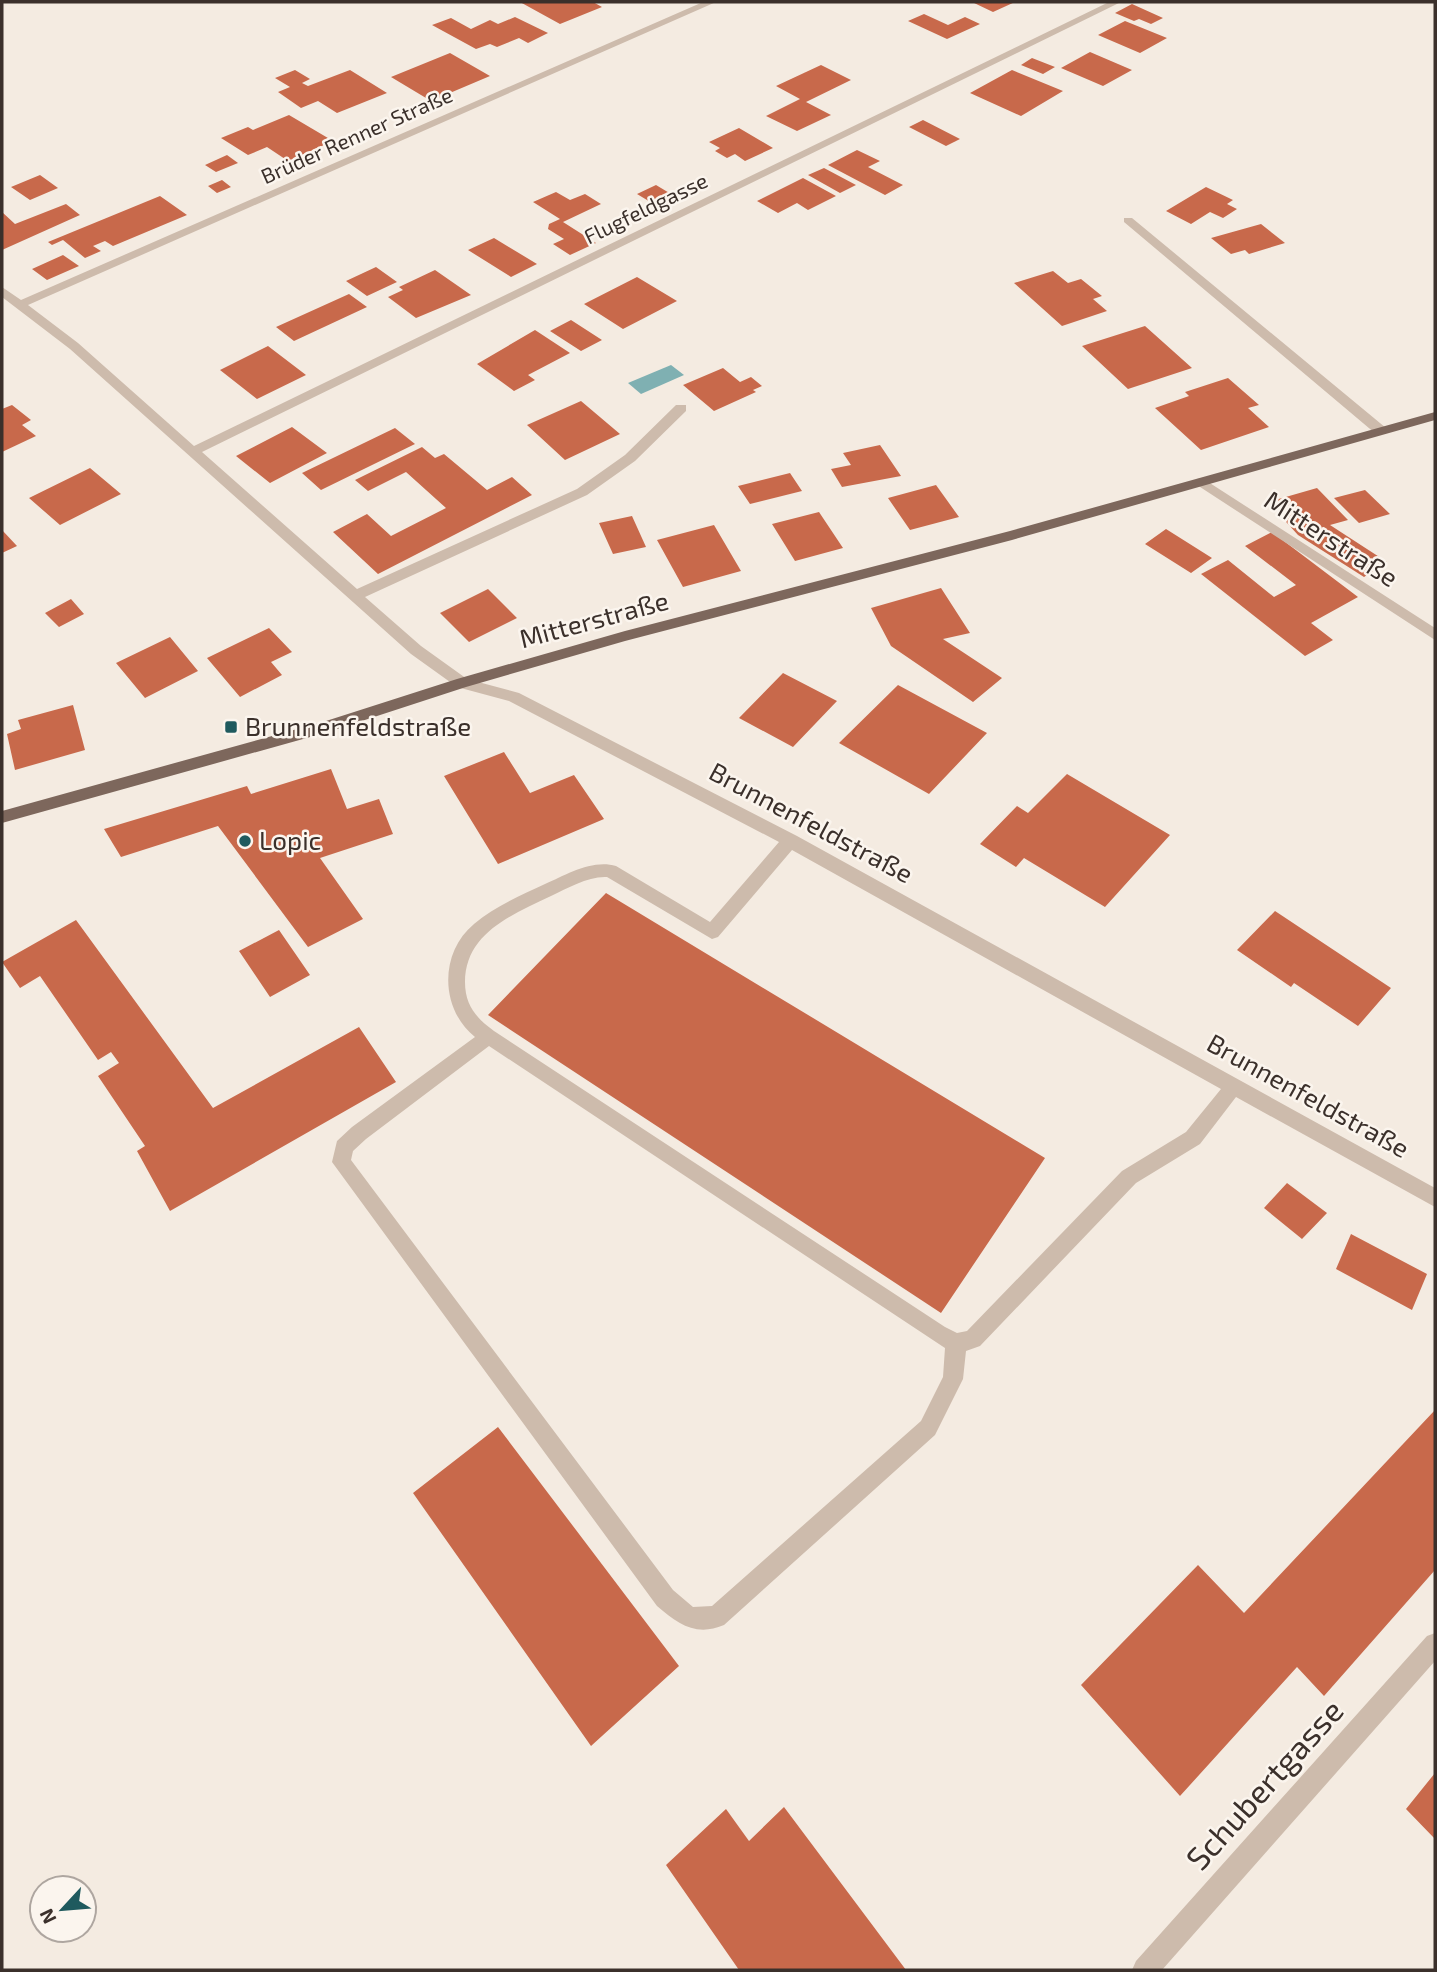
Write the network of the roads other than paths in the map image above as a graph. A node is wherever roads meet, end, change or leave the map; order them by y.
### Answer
1 (711, 2) edge
2 (1116, 2) edge
3 (1128, 220) dead end
4 (2, 291) edge
5 (19, 305) junction
6 (681, 408) dead end
7 (1435, 415) edge
8 (1381, 431) junction
9 (192, 452) junction
10 (1202, 482) junction
11 (355, 596) junction
12 (1435, 635) edge
13 (462, 683) junction
14 (2, 817) edge
15 (791, 841) junction
16 (488, 1036) junction
17 (1235, 1086) junction
18 (1435, 1198) edge
19 (956, 1343) junction
20 (1435, 1644) edge
21 (1145, 1970) edge

1 - 5 street, Brüder Renner Straße
2 - 9 street, Flugfeldgasse
3 - 8 street
4 - 5 street, Brunnenfeldstraße
5 - 9 street, Brunnenfeldstraße
6 - 11 street
7 - 8 main road, Mitterstraße
8 - 10 main road, Mitterstraße
9 - 11 street, Brunnenfeldstraße
10 - 12 street, Mitterstraße
10 - 13 main road, Mitterstraße
11 - 13 street, Brunnenfeldstraße
13 - 14 main road, Mitterstraße
13 - 15 street, Brunnenfeldstraße
15 - 16 street
15 - 17 street, Brunnenfeldstraße
16 - 19 street
16 - 19 street
17 - 18 street, Brunnenfeldstraße
17 - 19 street
20 - 21 street, Schubertgasse

